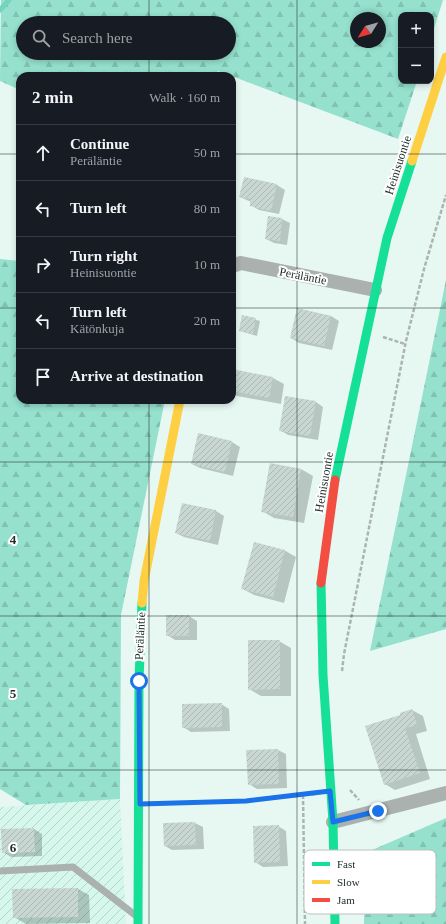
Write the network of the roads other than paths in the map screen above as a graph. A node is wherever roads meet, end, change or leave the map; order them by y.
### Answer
1 (446, 57) edge
2 (236, 265) edge
3 (375, 290) junction
4 (179, 404) edge
5 (446, 793) edge
6 (333, 822) junction
7 (334, 850) edge
8 (0, 871) edge
9 (335, 914) edge
10 (138, 921) edge
11 (335, 924) edge

1 - 3 street, Heinisuontie
2 - 3 street, Peräläntie
3 - 6 street, Heinisuontie
4 - 10 street, Peräläntie
5 - 6 street
6 - 7 street, Heinisuontie
8 - 10 lane
9 - 11 street, Heinisuontie

